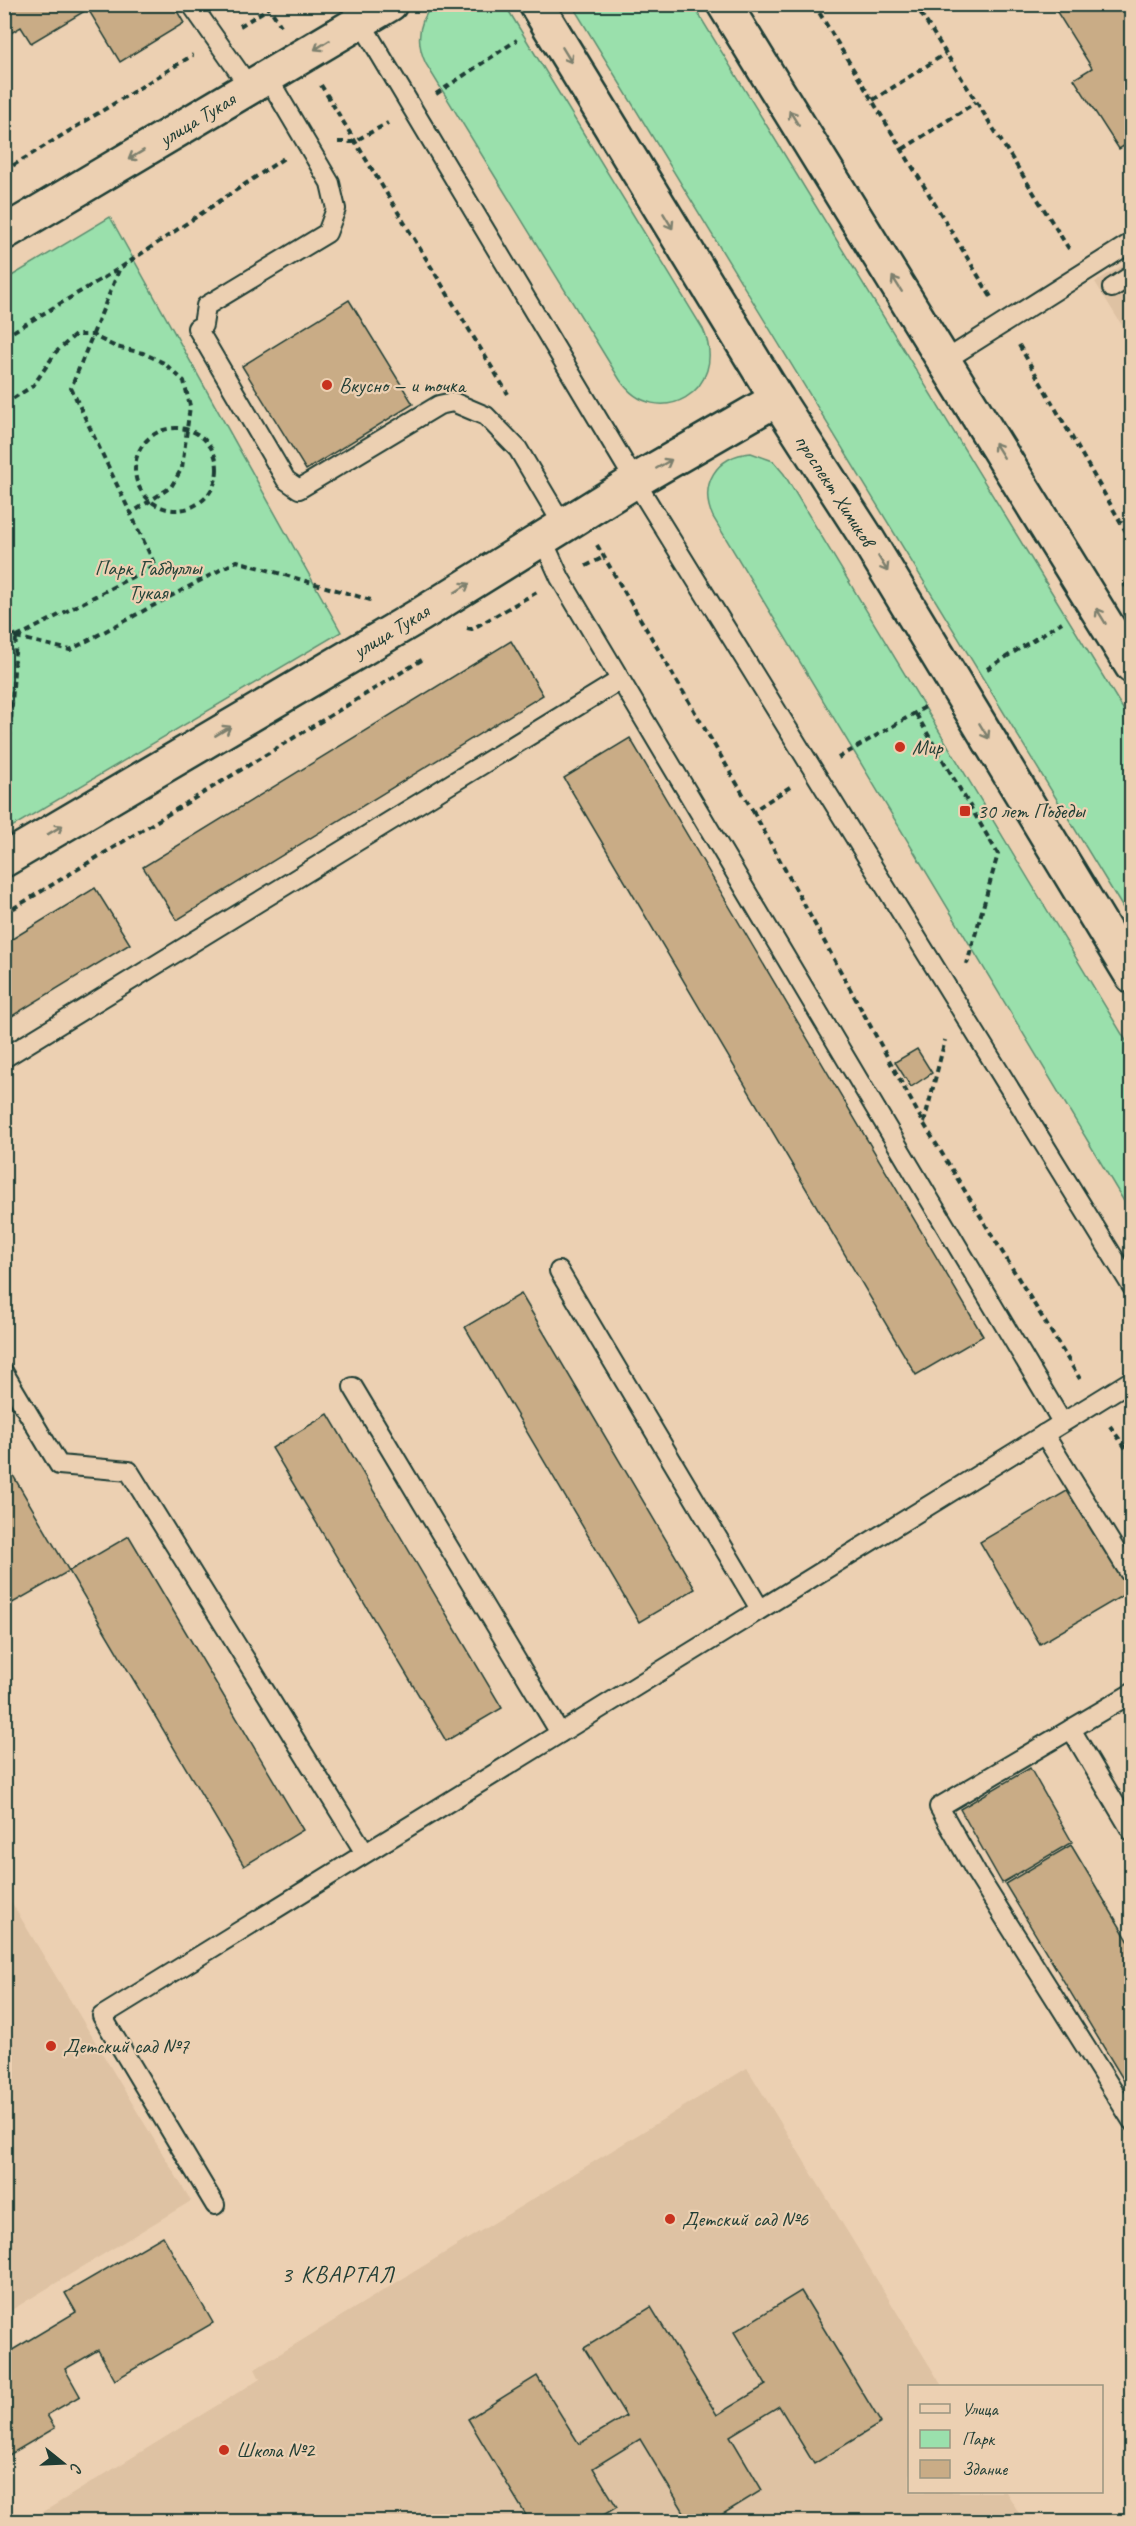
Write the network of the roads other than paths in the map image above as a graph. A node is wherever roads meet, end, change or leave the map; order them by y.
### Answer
1 (191, 4) edge
2 (390, 4) edge
3 (724, 4) edge
4 (355, 13) edge
5 (541, 13) edge
6 (259, 83) junction
7 (4, 233) edge
8 (1131, 242) edge
9 (1131, 275) edge
10 (1112, 288) dead end
11 (945, 361) junction
12 (777, 399) junction
13 (635, 481) junction
14 (561, 526) junction
15 (1131, 666) edge
16 (620, 680) junction
17 (4, 860) edge
18 (1131, 976) edge
19 (4, 1058) edge
20 (559, 1270) dead end
21 (1131, 1287) edge
22 (4, 1373) edge
23 (1131, 1380) edge
24 (353, 1387) dead end
25 (1062, 1422) junction
26 (1044, 1434) junction
27 (1129, 1572) dead end
28 (760, 1609) junction
29 (1131, 1693) edge
30 (1071, 1729) junction
31 (560, 1733) junction
32 (1131, 1832) edge
33 (365, 1853) junction
34 (1131, 2121) edge
35 (215, 2205) dead end

1 - 6 lane
2 - 4 main road, улица Тукая
11 -> 3 main road
4 -> 6 main road, улица Тукая
4 - 13 lane
5 -> 12 main road, проспект Химиков
6 -> 7 main road, улица Тукая
6 - 14 lane
8 - 11 lane
9 - 10 lane
15 -> 11 main road
13 -> 12 main road, улица Тукая
12 -> 18 main road, проспект Химиков
13 - 14 main road, улица Тукая
13 - 21 lane
14 - 16 lane
17 -> 14 main road, улица Тукая
16 - 19 lane
16 - 25 lane
20 - 28 lane
22 - 33 lane
23 - 25 lane
24 - 31 lane
25 - 26 lane
26 - 27 lane
26 - 28 lane
28 - 31 lane
29 - 30 lane
30 - 32 lane
30 - 34 lane
31 - 33 lane
33 - 35 lane

